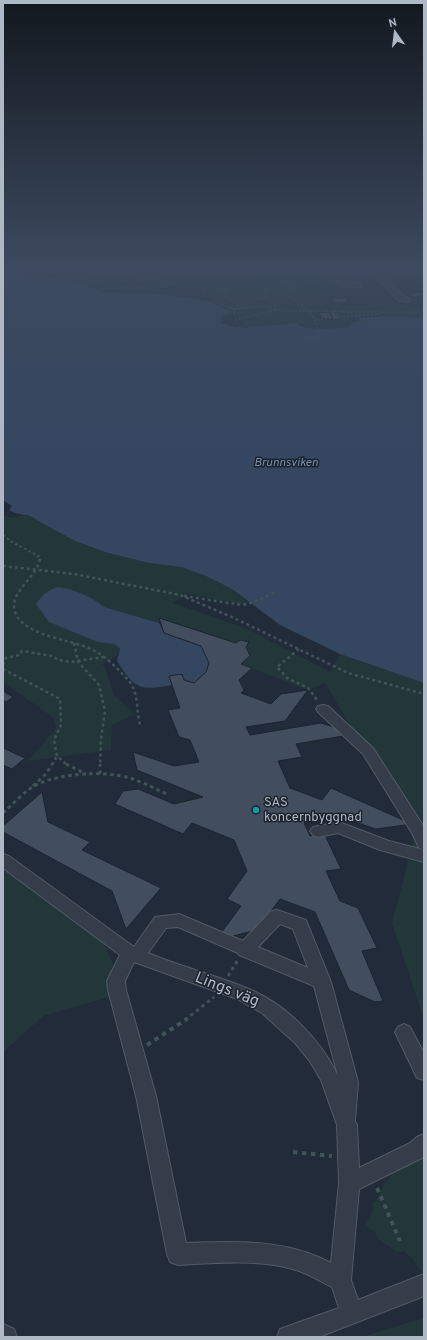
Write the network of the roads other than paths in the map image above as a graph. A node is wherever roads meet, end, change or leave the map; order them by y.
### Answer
1 (323, 709) road end
2 (318, 831) dead end
3 (424, 844) edge
4 (424, 856) edge
5 (3, 860) edge
6 (245, 950) junction
7 (134, 955) junction
8 (322, 982) junction
9 (404, 1032) dead end
10 (424, 1072) edge
11 (347, 1125) junction
12 (424, 1143) edge
13 (349, 1183) junction
14 (340, 1280) junction
15 (424, 1285) edge
16 (352, 1314) junction
17 (3, 1335) edge
18 (6, 1337) edge
19 (288, 1337) edge

1 - 3 street
2 - 4 street
5 - 7 street, Lings väg
6 - 7 street
6 - 8 street
6 - 8 street
7 - 11 street, Lings väg
7 - 14 street
8 - 11 street
9 - 10 street
11 - 13 street, Lings väg
12 - 13 street
13 - 14 street, Lings väg
14 - 16 street, Lings väg
15 - 16 street
16 - 19 street
17 - 18 street

